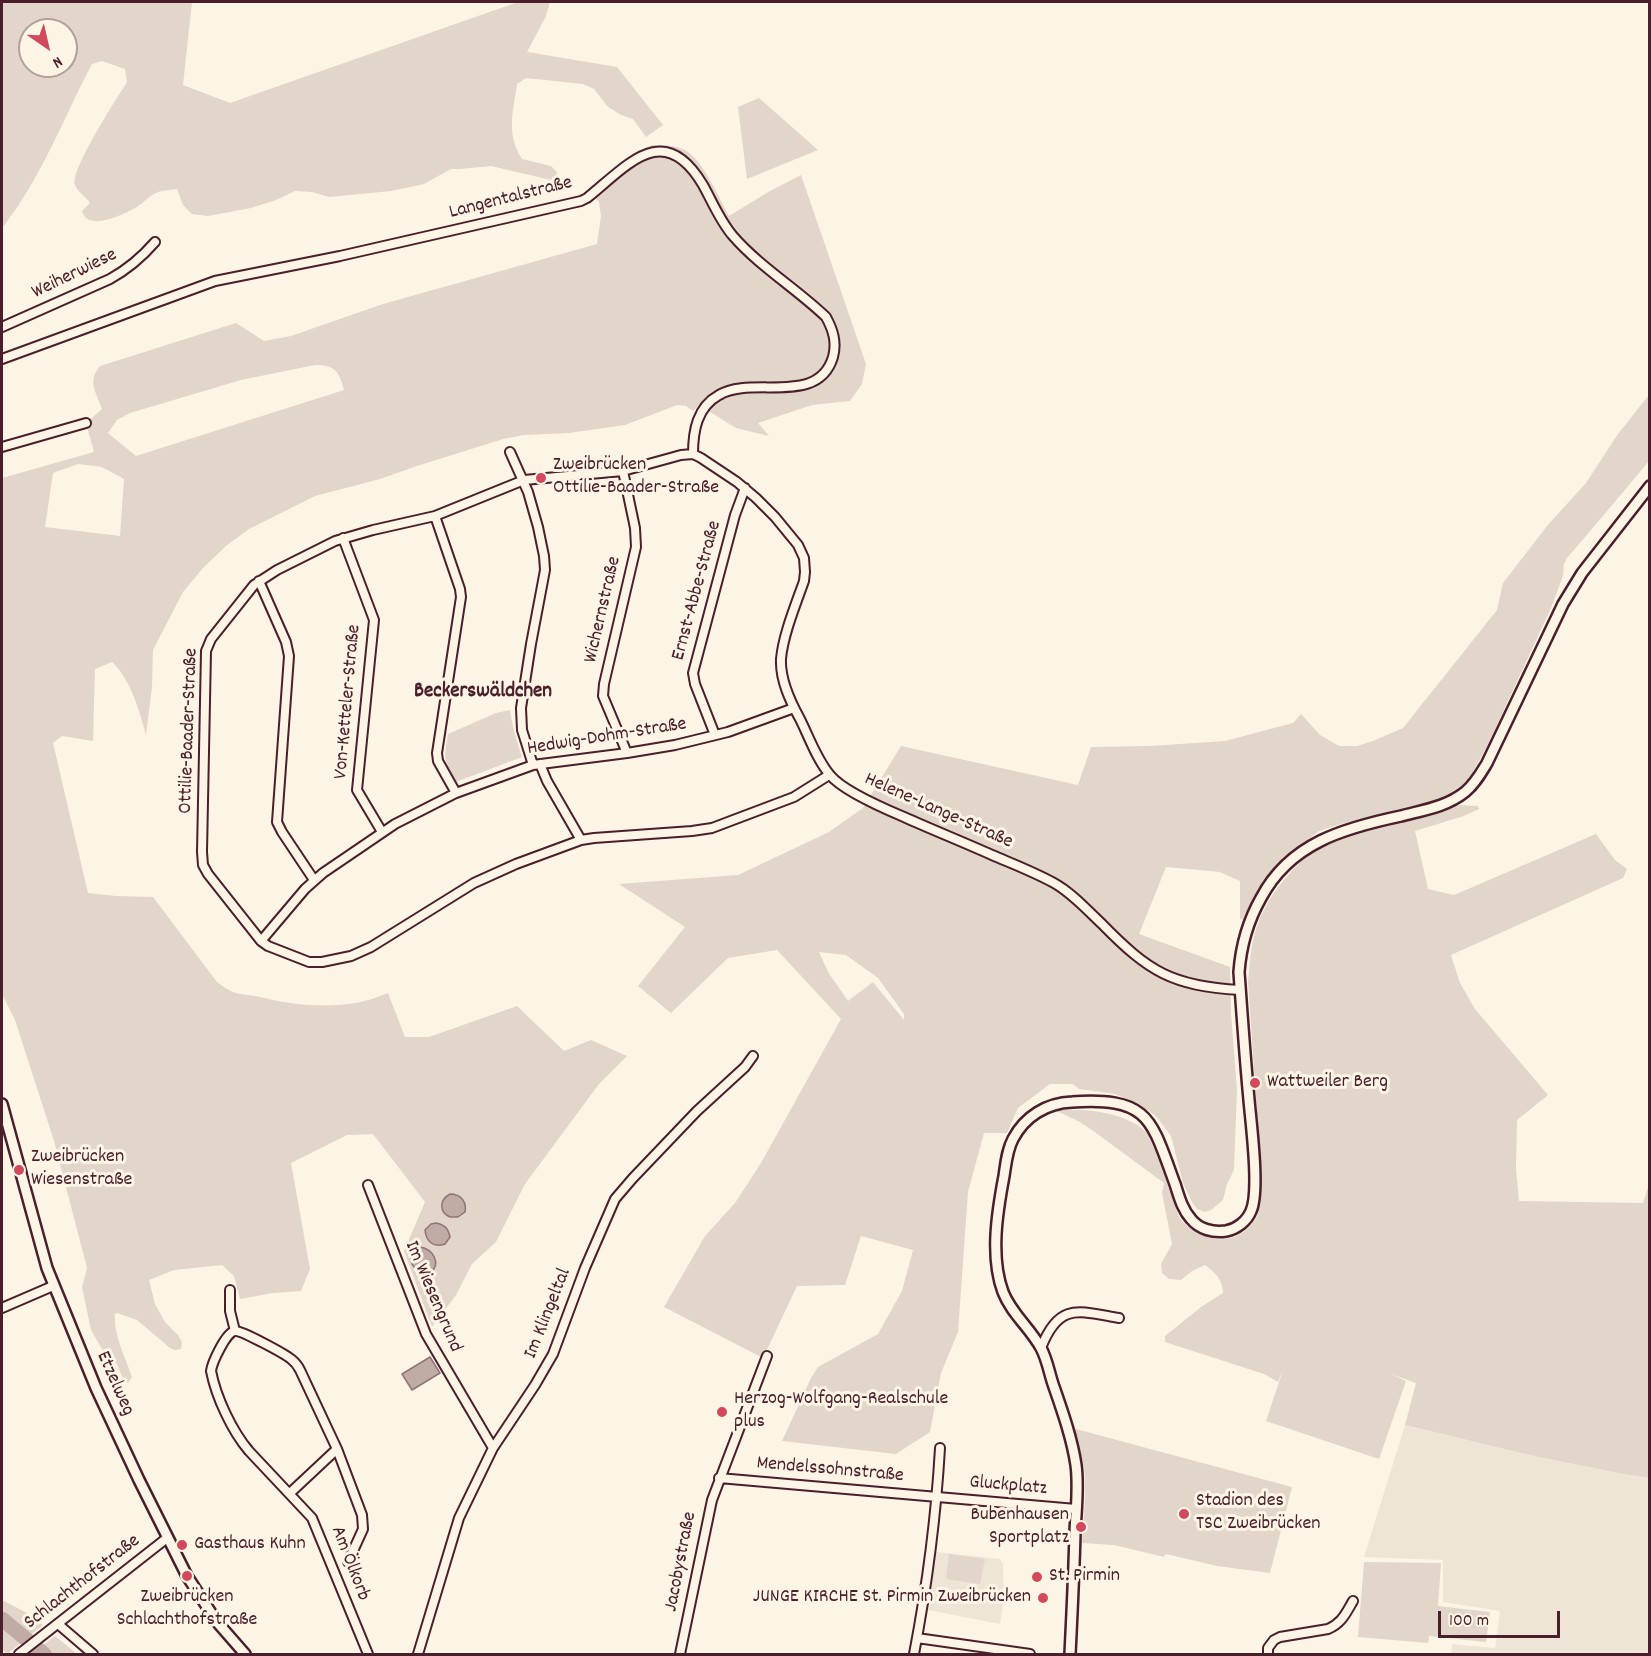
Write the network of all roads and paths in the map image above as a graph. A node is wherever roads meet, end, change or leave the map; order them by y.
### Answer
1 (155, 242) dead end
2 (2, 327) edge
3 (2, 359) edge
4 (86, 423) dead end
5 (2, 447) edge
6 (510, 452) dead end
7 (693, 454) junction
8 (623, 471) junction
9 (524, 480) junction
10 (1650, 486) edge
11 (745, 488) junction
12 (435, 516) junction
13 (344, 538) junction
14 (259, 581) junction
15 (794, 708) junction
16 (715, 735) junction
17 (627, 753) junction
18 (536, 764) junction
19 (829, 775) junction
20 (456, 793) junction
21 (382, 832) junction
22 (581, 840) junction
23 (314, 880) junction
24 (261, 941) junction
25 (1240, 990) junction
26 (753, 1056) dead end
27 (2, 1104) edge
28 (5, 1134) edge
29 (368, 1185) dead end
30 (53, 1286) junction
31 (230, 1290) dead end
32 (2, 1308) edge
33 (1119, 1318) dead end
34 (235, 1331) junction
35 (1041, 1348) junction
36 (767, 1356) dead end
37 (493, 1448) junction
38 (940, 1448) dead end
39 (337, 1449) junction
40 (719, 1478) junction
41 (290, 1493) junction
42 (937, 1497) junction
43 (1076, 1509) junction
44 (167, 1538) junction
45 (348, 1562) dead end
46 (1353, 1601) dead end
47 (58, 1623) junction
48 (917, 1638) junction
49 (19, 1654) edge
50 (93, 1654) edge
51 (245, 1654) edge
52 (368, 1654) edge
53 (418, 1654) edge
54 (680, 1654) edge
55 (914, 1654) edge
56 (1030, 1654) edge
57 (1071, 1654) edge
58 (1268, 1654) edge

1 - 2 street, Weiherwiese
3 - 7 street, Langentalstraße
4 - 5 street
6 - 9 street
7 - 8 street, Ottilie-Baader-Straße
7 - 11 street, Helene-Lange-Straße
8 - 9 street, Ottilie-Baader-Straße
8 - 17 street, Wichernstraße
9 - 12 street, Ottilie-Baader-Straße
9 - 18 street
10 - 25 street
11 - 15 street, Helene-Lange-Straße
11 - 16 street, Ernst-Abbe-Straße
12 - 13 street, Ottilie-Baader-Straße
12 - 20 street
13 - 14 street, Ottilie-Baader-Straße
13 - 21 street, Von-Ketteler-Straße
14 - 23 street
14 - 24 street, Ottilie-Baader-Straße
15 - 16 street, Hedwig-Dohm-Straße
15 - 19 street, Helene-Lange-Straße
16 - 17 street, Hedwig-Dohm-Straße
17 - 18 street, Hedwig-Dohm-Straße
18 - 20 street, Hedwig-Dohm-Straße
18 - 22 street
19 - 22 street
19 - 25 street, Helene-Lange-Straße
20 - 21 street, Hedwig-Dohm-Straße
21 - 23 street, Hedwig-Dohm-Straße
22 - 24 street
23 - 24 street, Hedwig-Dohm-Straße
25 - 35 street
26 - 37 street, Im Klingeltal
27 - 28 street, Etzelweg
28 - 30 street, Etzelweg
29 - 37 street, Im Wiesengrund
30 - 32 street
30 - 44 street, Etzelweg
31 - 34 street
33 - 35 street
34 - 39 street, Am Ölkorb
34 - 41 street, Am Ölkorb
35 - 43 street
36 - 40 street, Jacobystraße
37 - 53 street, Im Klingeltal
38 - 42 street
39 - 41 street
39 - 45 street, Am Ölkorb
40 - 42 street, Mendelssohnstraße
40 - 54 street, Jacobystraße
41 - 52 street, Am Ölkorb
42 - 43 street, Gluckplatz
42 - 48 street
43 - 57 street
44 - 47 street, Schlachthofstraße
44 - 51 street, Etzelweg
46 - 58 street
47 - 49 street, Schlachthofstraße
47 - 50 street
48 - 55 street
48 - 56 street

